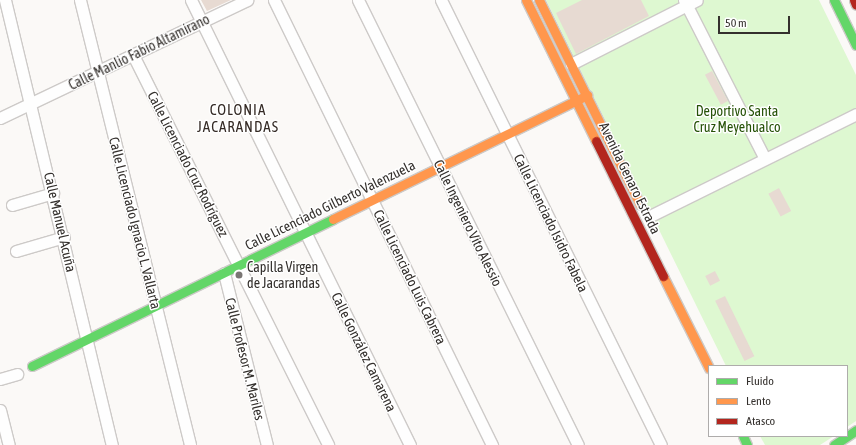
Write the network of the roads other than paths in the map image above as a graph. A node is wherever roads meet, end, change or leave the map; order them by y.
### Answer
1 (5, 0) edge
2 (80, 0) edge
3 (191, 0) edge
4 (247, 0) edge
5 (274, 0) edge
6 (358, 0) edge
7 (441, 0) edge
8 (526, 0) edge
9 (539, 0) edge
10 (834, 0) edge
11 (854, 0) edge
12 (689, 2) edge
13 (856, 5) edge
14 (202, 22) junction
15 (856, 45) edge
16 (133, 55) junction
17 (571, 64) junction
18 (98, 72) junction
19 (587, 95) junction
20 (576, 100) junction
21 (31, 105) junction
22 (856, 114) edge
23 (0, 118) edge
24 (506, 133) junction
25 (765, 159) junction
26 (440, 166) junction
27 (53, 193) junction
28 (372, 200) junction
29 (12, 205) dead end
30 (651, 219) joint
31 (305, 232) junction
32 (64, 237) junction
33 (16, 251) dead end
34 (240, 265) junction
35 (670, 266) dead end
36 (224, 273) junction
37 (155, 306) junction
38 (86, 340) junction
39 (718, 365) edge
40 (32, 366) dead end
41 (708, 366) edge
42 (17, 374) dead end
43 (0, 379) edge
44 (0, 410) edge
45 (846, 437) edge
46 (9, 445) edge
47 (112, 445) edge
48 (190, 445) edge
49 (267, 445) edge
50 (328, 445) edge
51 (410, 445) edge
52 (492, 445) edge
53 (578, 445) edge
54 (661, 445) edge
55 (834, 445) edge

1 - 21 street, Calle Manuel Acuña
2 - 18 street, Calle Licenciado Ignacio L. Vallarta
3 - 14 street, Calle González Camarena
4 - 14 street, Calle Manlio Fabio Altamirano
5 - 28 street, Calle Licenciado Luis Cabrera
6 - 26 street, Calle Ingeniero Vito Alessio
7 - 24 street, Calle Licenciado Isidro Fabela
8 - 20 street, Avenida Genaro Estrada
9 - 17 street, Avenida Genaro Estrada
10 - 15 street
11 - 13 street
12 - 17 street
12 - 25 street
14 - 16 street, Calle Manlio Fabio Altamirano
14 - 31 street, Calle González Camarena
16 - 18 street, Calle Manlio Fabio Altamirano
16 - 34 street, Calle Licenciado Cruz Rodríguez
17 - 19 street, Avenida Genaro Estrada
18 - 21 street, Calle Manlio Fabio Altamirano
18 - 37 street, Calle Licenciado Ignacio L. Vallarta
19 - 20 street, Calle Licenciado Gilberto Valenzuela
19 - 30 street, Avenida Genaro Estrada
20 - 24 street, Calle Licenciado Gilberto Valenzuela
20 - 41 street, Avenida Genaro Estrada
21 - 23 street, Calle Manlio Fabio Altamirano
21 - 27 street, Calle Manuel Acuña
22 - 25 street
24 - 26 street, Calle Licenciado Gilberto Valenzuela
24 - 54 street, Calle Licenciado Isidro Fabela
25 - 30 street
26 - 28 street, Calle Licenciado Gilberto Valenzuela
26 - 53 street, Calle Ingeniero Vito Alessio
27 - 29 street
27 - 32 street, Calle Manuel Acuña
28 - 31 street, Calle Licenciado Gilberto Valenzuela
28 - 52 street, Calle Licenciado Luis Cabrera
31 - 34 street, Calle Licenciado Gilberto Valenzuela
31 - 51 street, Calle González Camarena
32 - 33 street
32 - 38 street, Calle Manuel Acuña
34 - 36 street, Calle Licenciado Gilberto Valenzuela
34 - 50 street, Calle Licenciado Cruz Rodríguez
35 - 39 street
36 - 37 street, Calle Licenciado Gilberto Valenzuela
36 - 49 street, Calle Profesor M. Mariles
37 - 38 street, Calle Licenciado Gilberto Valenzuela
37 - 48 street, Calle Licenciado Ignacio L. Vallarta
38 - 40 street, Calle Licenciado Gilberto Valenzuela
38 - 47 street, Calle Manuel Acuña
42 - 43 street
44 - 46 street
45 - 55 street

